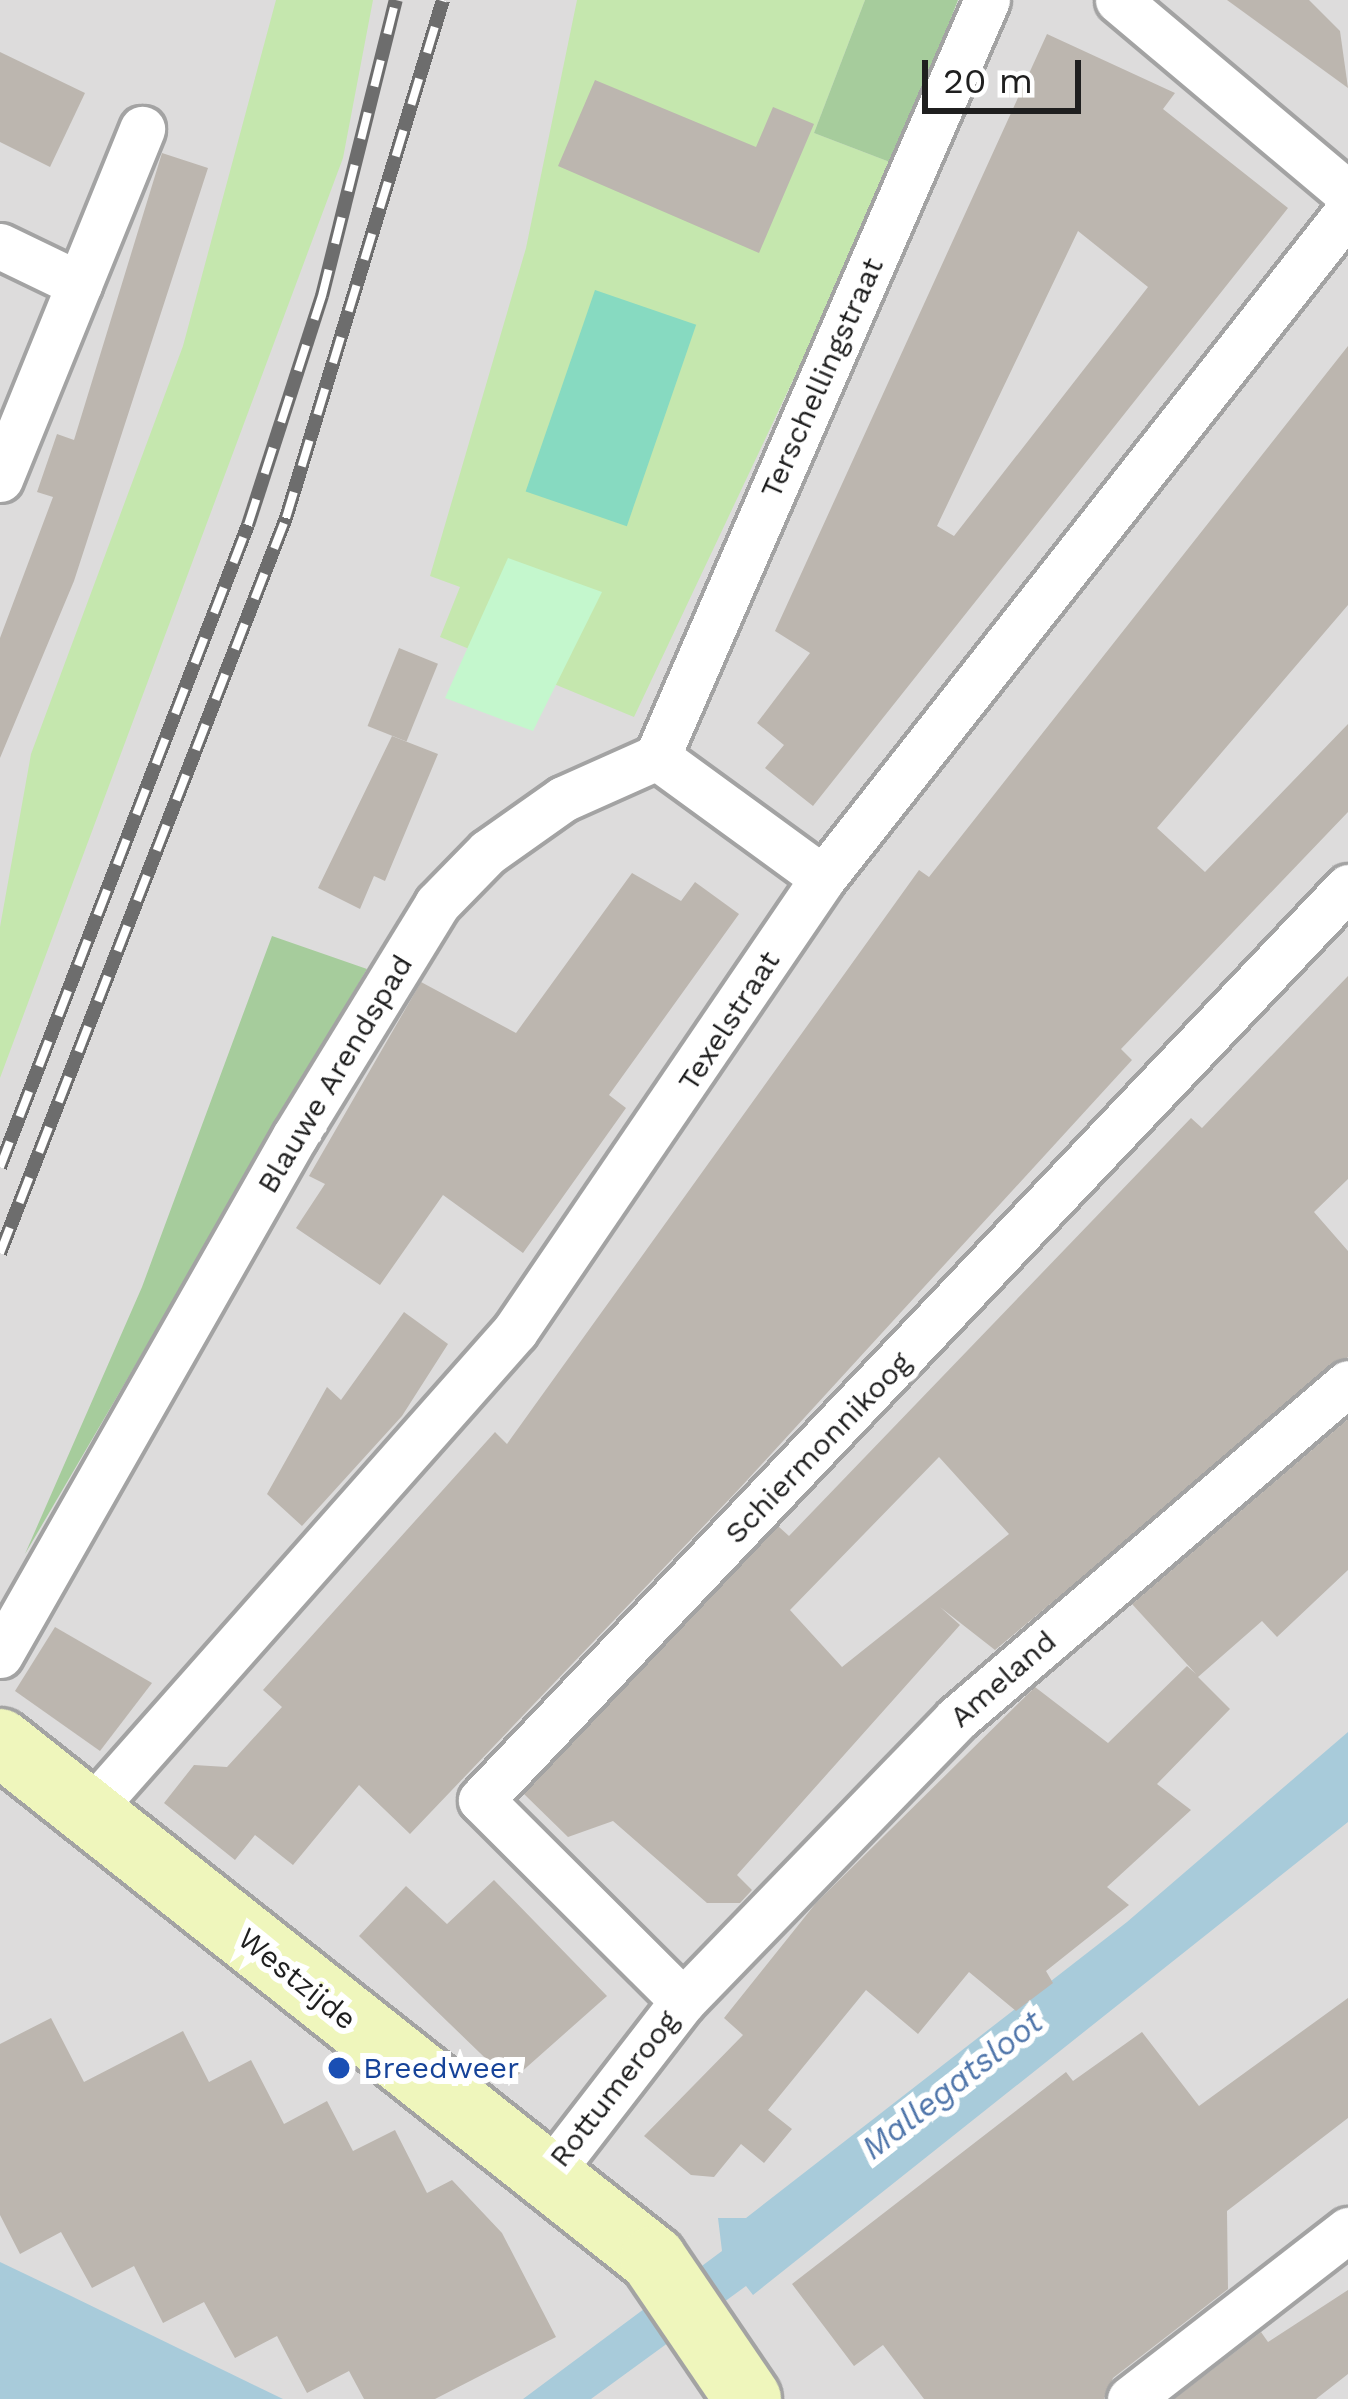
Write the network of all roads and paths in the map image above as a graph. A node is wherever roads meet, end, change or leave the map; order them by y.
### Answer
1 (987, 0) edge
2 (1118, 0) edge
3 (142, 129) dead end
4 (1348, 194) edge
5 (1348, 211) edge
6 (0, 246) edge
7 (79, 284) junction
8 (0, 479) edge
9 (657, 757) junction
10 (823, 878) junction
11 (1348, 886) edge
12 (1348, 1383) edge
13 (0, 1655) edge
14 (0, 1742) edge
15 (89, 1812) junction
16 (683, 2001) junction
17 (546, 2178) junction
18 (1348, 2230) edge
19 (748, 2399) edge
20 (1130, 2399) edge

1 - 9 street, Terschellingstraat
2 - 4 street
3 - 7 street
5 - 10 street, Texelstraat
6 - 7 street
7 - 8 street
9 - 10 street
9 - 13 street, Blauwe Arendspad
10 - 15 street, Texelstraat
11 - 16 street, Schiermonnikoog
12 - 16 street, Ameland
14 - 15 street, Westzijde
15 - 17 street, Westzijde
16 - 17 street, Rottumeroog
17 - 19 street, Westzijde
18 - 20 street

